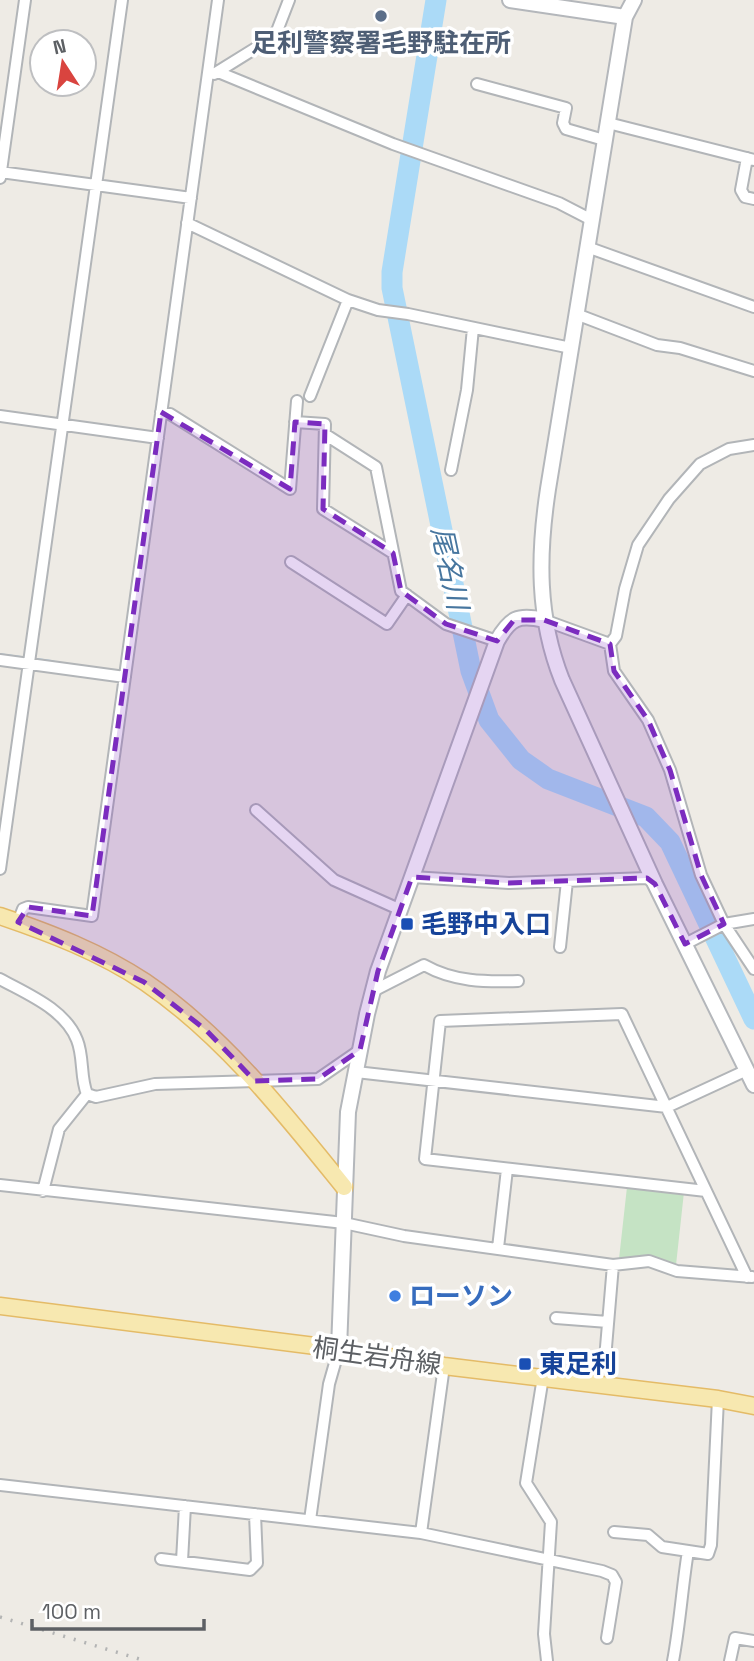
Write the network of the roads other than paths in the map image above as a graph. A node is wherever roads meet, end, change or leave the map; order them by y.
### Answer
1 (25, 0) edge
2 (122, 0) edge
3 (218, 0) edge
4 (289, 0) edge
5 (510, 0) edge
6 (634, 0) edge
7 (625, 17) junction
8 (213, 74) junction
9 (477, 84) dead end
10 (608, 123) junction
11 (604, 140) junction
12 (750, 159) edge
13 (0, 172) edge
14 (0, 178) edge
15 (96, 186) junction
16 (191, 198) junction
17 (754, 199) edge
18 (590, 219) junction
19 (187, 223) junction
20 (587, 247) junction
21 (348, 300) junction
22 (754, 307) edge
23 (576, 314) junction
24 (473, 328) junction
25 (571, 348) junction
26 (754, 372) edge
27 (310, 396) dead end
28 (297, 401) dead end
29 (161, 412) junction
30 (0, 416) edge
31 (295, 422) junction
32 (62, 425) junction
33 (326, 435) junction
34 (158, 438) junction
35 (754, 445) edge
36 (452, 470) dead end
37 (393, 553) junction
38 (291, 562) dead end
39 (407, 595) junction
40 (544, 620) junction
41 (497, 641) junction
42 (610, 644) junction
43 (0, 660) edge
44 (29, 664) junction
45 (125, 677) junction
46 (256, 810) dead end
47 (0, 869) edge
48 (412, 877) junction
49 (567, 881) junction
50 (655, 884) junction
51 (401, 910) junction
52 (0, 916) edge
53 (754, 919) edge
54 (18, 922) junction
55 (722, 925) junction
56 (691, 941) junction
57 (560, 947) dead end
58 (754, 969) edge
59 (0, 979) edge
60 (518, 981) dead end
61 (373, 992) junction
62 (360, 1050) junction
63 (747, 1070) junction
64 (356, 1072) junction
65 (256, 1081) junction
66 (433, 1081) junction
67 (754, 1085) edge
68 (87, 1094) junction
69 (667, 1107) junction
70 (507, 1168) junction
71 (0, 1185) edge
72 (344, 1187) junction
73 (43, 1191) junction
74 (706, 1191) junction
75 (344, 1223) junction
76 (498, 1248) junction
77 (613, 1265) junction
78 (751, 1277) edge
79 (0, 1306) edge
80 (556, 1318) dead end
81 (608, 1322) junction
82 (339, 1349) junction
83 (605, 1359) dead end
84 (444, 1366) junction
85 (543, 1377) junction
86 (718, 1399) junction
87 (754, 1406) edge
88 (0, 1485) edge
89 (184, 1506) junction
90 (255, 1514) junction
91 (310, 1520) junction
92 (614, 1532) dead end
93 (421, 1533) junction
94 (688, 1551) junction
95 (161, 1559) dead end
96 (182, 1561) junction
97 (548, 1561) junction
98 (607, 1637) dead end
99 (754, 1641) edge
100 (547, 1661) edge
101 (674, 1661) edge
102 (730, 1661) edge

1 - 13 street
2 - 15 street
3 - 8 street
4 - 8 street
5 - 7 street
6 - 7 street
7 - 10 street
8 - 16 street
8 - 18 street
9 - 11 street
10 - 11 street
10 - 12 street
11 - 18 street
12 - 17 street
13 - 14 street
13 - 15 street
15 - 16 street
15 - 32 street
16 - 19 street
18 - 20 street
19 - 21 street
19 - 29 street
20 - 22 street
20 - 23 street
21 - 24 street
21 - 27 street
23 - 25 street
23 - 26 street
24 - 25 street
24 - 36 street
25 - 40 street
28 - 31 street
29 - 31 street
29 - 34 street
30 - 32 street
31 - 33 street
32 - 34 street
32 - 44 street
33 - 37 street
33 - 37 street
34 - 45 street
35 - 42 street
37 - 39 street
38 - 39 street
39 - 41 street
40 - 41 street
40 - 42 street
40 - 50 street
41 - 48 street
42 - 55 street
43 - 44 street
44 - 45 street
44 - 47 street
45 - 54 street
46 - 51 street
48 - 49 street
48 - 51 street
49 - 50 street
49 - 57 street
50 - 56 street
51 - 61 street
52 - 54 main road
53 - 55 street
54 - 65 main road
55 - 56 street
55 - 58 street
56 - 63 street
59 - 68 street
60 - 61 street
61 - 62 street
62 - 64 street
62 - 65 street
63 - 67 street
63 - 69 street
64 - 66 street
64 - 72 street
65 - 68 street
65 - 72 main road
66 - 69 street
66 - 69 street
66 - 70 street
68 - 73 street
69 - 74 street
70 - 74 street
70 - 76 street
71 - 73 street
72 - 75 street
73 - 75 street
74 - 78 street
75 - 76 street
75 - 82 street
76 - 77 street
77 - 78 street
77 - 81 street
79 - 82 main road, 桐生岩舟線
80 - 81 street
81 - 83 street
82 - 84 main road, 桐生岩舟線
82 - 91 street
84 - 85 main road, 桐生岩舟線
84 - 93 street
85 - 86 main road, 桐生岩舟線
85 - 97 street
86 - 87 main road, 桐生岩舟線
86 - 94 street
88 - 89 street
89 - 90 street
89 - 96 street
90 - 91 street
90 - 96 street
91 - 93 street
92 - 94 street
93 - 97 street
94 - 101 street
95 - 96 street
97 - 98 street
97 - 100 street
99 - 102 street

